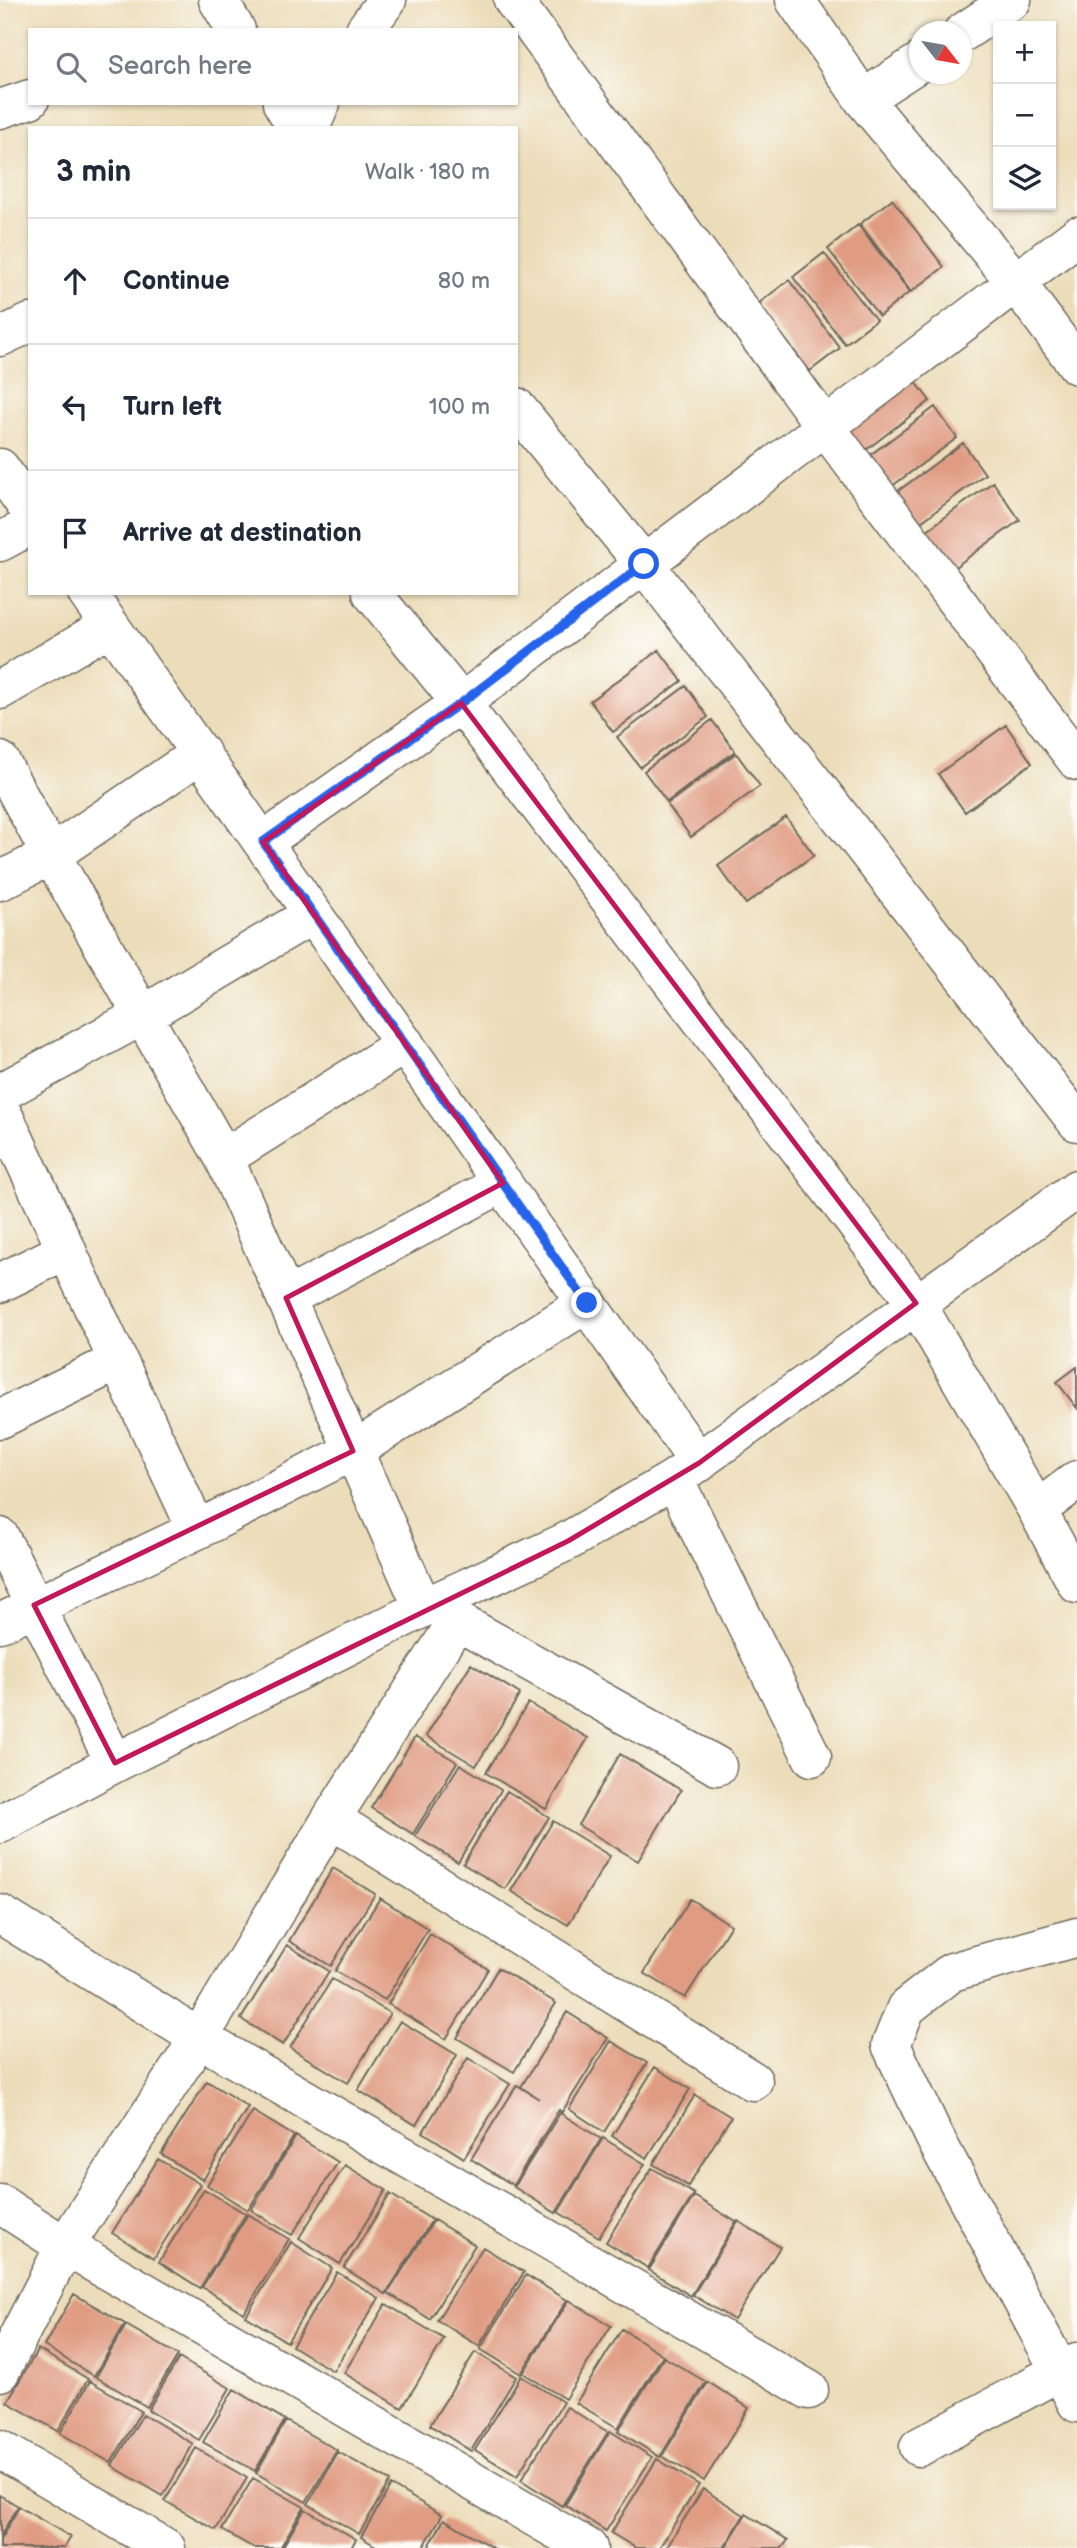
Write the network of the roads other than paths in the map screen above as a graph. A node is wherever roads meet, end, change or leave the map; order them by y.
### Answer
1 (218, 0) edge
2 (387, 0) edge
3 (513, 0) edge
4 (795, 0) edge
5 (1012, 0) edge
6 (972, 26) edge
7 (235, 28) edge
8 (366, 28) edge
9 (909, 69) edge
10 (863, 99) junction
11 (28, 100) edge
12 (283, 105) edge
13 (320, 105) edge
14 (0, 109) edge
15 (296, 126) edge
16 (311, 126) edge
17 (1077, 236) edge
18 (1015, 281) junction
19 (28, 324) edge
20 (0, 337) edge
21 (1077, 365) edge
22 (518, 409) edge
23 (826, 428) junction
24 (0, 468) edge
25 (28, 508) edge
26 (28, 527) edge
27 (0, 542) edge
28 (644, 564) junction
29 (89, 595) edge
30 (374, 595) edge
31 (110, 626) junction
32 (0, 690) edge
33 (461, 703) junction
34 (201, 753) junction
35 (0, 761) edge
36 (1077, 761) edge
37 (263, 842) junction
38 (51, 855) junction
39 (0, 881) edge
40 (313, 914) junction
41 (143, 1015) junction
42 (405, 1044) junction
43 (0, 1093) edge
44 (0, 1108) edge
45 (1077, 1122) edge
46 (223, 1158) junction
47 (503, 1183) junction
48 (1077, 1189) edge
49 (67, 1250) junction
50 (0, 1283) edge
51 (286, 1298) junction
52 (587, 1303) junction
53 (916, 1303) junction
54 (118, 1361) junction
55 (0, 1419) edge
56 (353, 1451) junction
57 (687, 1471) junction
58 (1077, 1480) edge
59 (1038, 1510) junction
60 (197, 1530) junction
61 (0, 1538) edge
62 (1077, 1584) edge
63 (34, 1605) junction
64 (423, 1608) junction
65 (0, 1623) edge
66 (812, 1757) dead end
67 (115, 1763) junction
68 (717, 1766) dead end
69 (331, 1819) junction
70 (0, 1824) edge
71 (0, 1914) edge
72 (1074, 1943) edge
73 (199, 2038) junction
74 (753, 2081) dead end
75 (0, 2204) edge
76 (65, 2246) junction
77 (0, 2372) edge
78 (1071, 2379) edge
79 (809, 2390) dead end
80 (919, 2447) dead end
81 (0, 2449) edge
82 (166, 2548) edge
83 (588, 2548) edge

1 - 7 street
2 - 8 street
3 - 23 street
4 - 10 street
5 - 6 street
9 - 10 street
10 - 18 street
11 - 14 street
12 - 15 street
13 - 16 street
17 - 18 street
18 - 21 street
18 - 23 street
19 - 20 street
22 - 28 street
23 - 28 street
23 - 36 street
24 - 25 street
26 - 27 street
28 - 33 street
28 - 45 street
29 - 31 street
30 - 33 street
31 - 32 street
31 - 34 street
33 - 37 street
33 - 53 street
34 - 37 street
34 - 38 street
35 - 38 street
37 - 40 street
38 - 39 street
38 - 41 street
40 - 41 street
40 - 42 street
41 - 43 street
41 - 46 street
42 - 46 street
42 - 47 street
44 - 49 street
46 - 51 street
47 - 51 street
47 - 52 street
48 - 53 street
49 - 50 street
49 - 54 street
51 - 56 street
52 - 56 street
52 - 57 street
53 - 57 street
53 - 59 street
54 - 55 street
54 - 60 street
56 - 60 street
56 - 64 street
57 - 64 street
57 - 66 street
58 - 59 street
59 - 62 street
60 - 63 street
61 - 63 street
63 - 65 street
63 - 67 street
64 - 67 street
67 - 70 street
68 - 69 street
69 - 73 street
69 - 74 street
71 - 73 street
72 - 78 street
73 - 76 street
73 - 79 street
75 - 76 street
76 - 77 street
76 - 83 street
78 - 80 street
81 - 82 street

